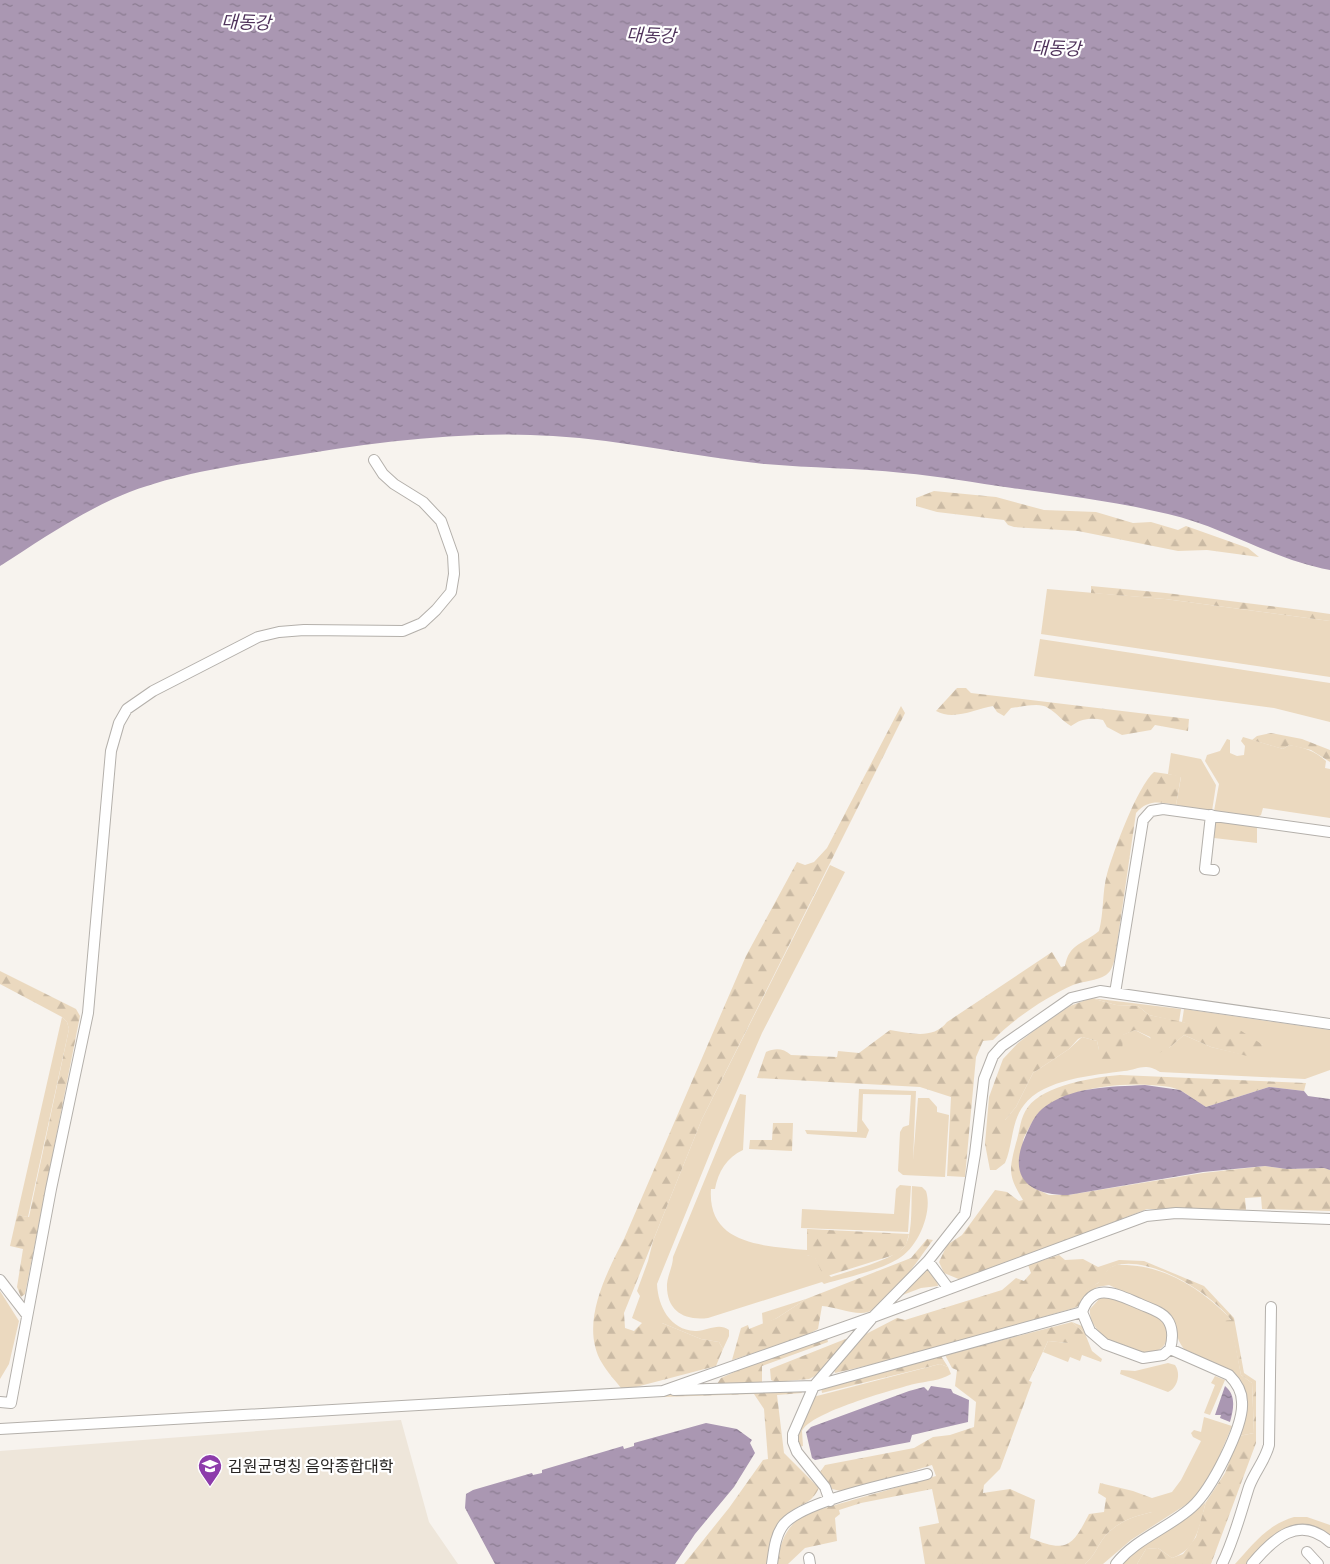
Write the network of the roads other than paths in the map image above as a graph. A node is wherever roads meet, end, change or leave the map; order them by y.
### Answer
1 (374, 460) dead end
2 (1211, 816) junction
3 (1330, 832) edge
4 (1214, 870) dead end
5 (1115, 993) junction
6 (1330, 1024) edge
7 (1330, 1219) edge
8 (928, 1261) junction
9 (0, 1280) edge
10 (950, 1289) junction
11 (1271, 1307) dead end
12 (1082, 1312) junction
13 (27, 1315) junction
14 (873, 1317) junction
15 (1170, 1349) junction
16 (814, 1386) junction
17 (664, 1390) junction
18 (0, 1402) edge
19 (0, 1429) edge
20 (927, 1474) dead end
21 (830, 1501) junction
22 (1330, 1542) edge
23 (1307, 1552) dead end
24 (772, 1564) edge
25 (1116, 1564) edge
26 (1222, 1564) edge
27 (1252, 1564) edge
28 (1318, 1564) edge

1 - 13 street
2 - 3 street
2 - 4 street
2 - 5 street
5 - 6 street
5 - 8 street
7 - 10 street
8 - 10 street
8 - 14 street
9 - 13 street
10 - 14 street
11 - 26 street
12 - 15 street
12 - 15 street
12 - 16 street
13 - 18 street
14 - 16 street
14 - 17 street
15 - 25 street
16 - 17 street
16 - 21 street
17 - 19 street
20 - 21 street
21 - 24 street
22 - 27 street
23 - 28 street

